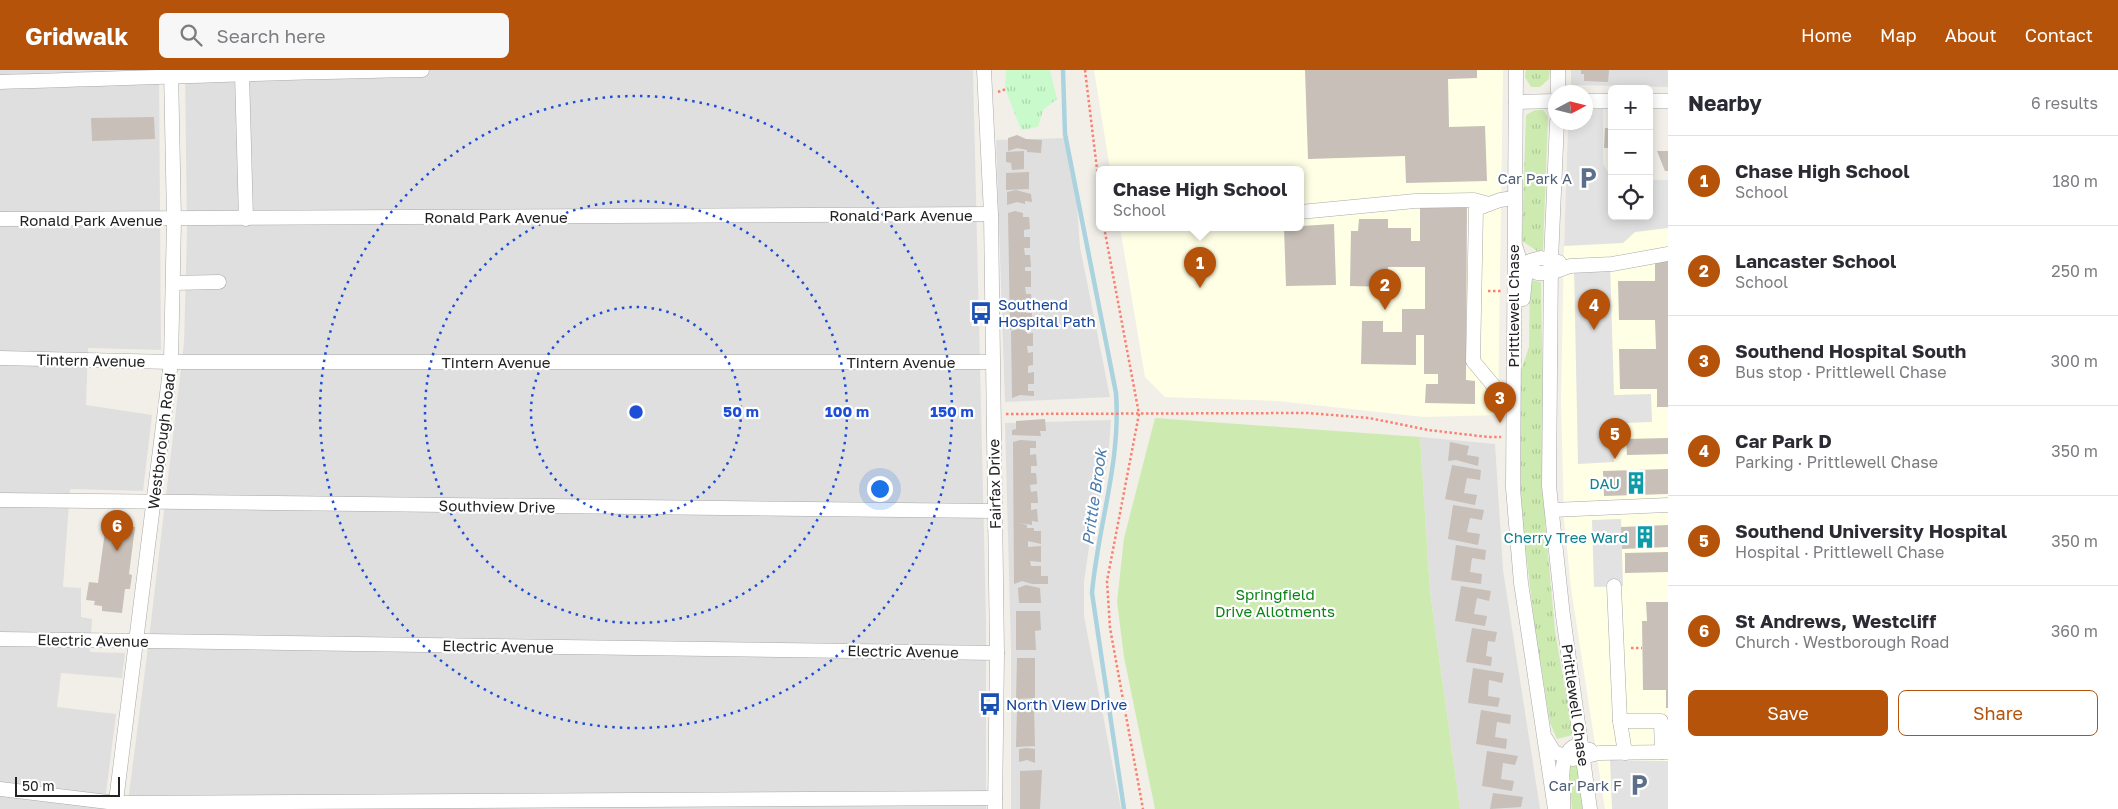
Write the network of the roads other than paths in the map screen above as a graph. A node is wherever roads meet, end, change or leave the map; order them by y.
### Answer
1 (422, 70) edge
2 (984, 70) edge
3 (1516, 70) edge
4 (1558, 70) edge
5 (242, 73) junction
6 (171, 74) edge
7 (0, 82) edge
8 (1558, 85) edge
9 (1548, 101) edge
10 (1593, 101) edge
11 (1608, 101) edge
12 (1653, 101) edge
13 (1668, 101) edge
14 (1516, 102) junction
15 (1557, 130) edge
16 (1514, 198) junction
17 (1489, 204) junction
18 (1304, 212) edge
19 (992, 214) junction
20 (246, 219) junction
21 (0, 220) edge
22 (174, 220) junction
23 (1514, 238) junction
24 (1668, 254) edge
25 (1551, 266) junction
26 (1526, 268) junction
27 (219, 282) dead end
28 (173, 283) junction
29 (0, 358) edge
30 (171, 362) junction
31 (992, 362) junction
32 (1513, 368) junction
33 (1513, 396) junction
34 (0, 500) edge
35 (153, 501) junction
36 (1668, 505) edge
37 (1552, 510) junction
38 (994, 511) junction
39 (1614, 586) dead end
40 (0, 639) edge
41 (136, 641) junction
42 (997, 653) junction
43 (1620, 721) junction
44 (1546, 739) junction
45 (1665, 752) edge
46 (1584, 753) junction
47 (1625, 753) junction
48 (1564, 757) junction
49 (0, 789) edge
50 (995, 803) edge
51 (116, 806) edge
52 (1555, 809) edge
53 (1563, 809) edge
54 (1590, 809) edge

1 - 5 street
2 - 19 street, Fairfax Drive
3 - 14 street, Prittlewell Chase
4 - 8 street
5 - 6 street
5 - 20 street
6 - 7 street
6 - 22 street, Westborough Road
9 - 14 street
10 - 11 street
12 - 13 street
14 - 16 street, Prittlewell Chase
15 - 25 street, Prittlewell Chase
16 - 17 street
16 - 23 street, Prittlewell Chase
17 - 18 street
17 - 33 street
19 - 20 street, Ronald Park Avenue
19 - 31 street, Fairfax Drive
20 - 22 street, Ronald Park Avenue
21 - 22 street, Ronald Park Avenue
22 - 28 street, Westborough Road
23 - 26 street
23 - 32 street, Prittlewell Chase
24 - 25 street
25 - 26 street
25 - 37 street, Prittlewell Chase
26 - 32 street
27 - 28 street
28 - 30 street, Westborough Road
29 - 30 street, Tintern Avenue
30 - 31 street, Tintern Avenue
30 - 35 street, Westborough Road
31 - 38 street, Fairfax Drive
32 - 33 street, Prittlewell Chase
33 - 44 street, Prittlewell Chase
34 - 35 street, Southview Drive
35 - 38 street, Southview Drive
35 - 41 street, Westborough Road
36 - 37 street
37 - 46 street, Prittlewell Chase
38 - 42 street, Fairfax Drive
39 - 43 street
40 - 41 street, Electric Avenue
41 - 42 street, Electric Avenue
41 - 51 street, Westborough Road
42 - 50 street, Fairfax Drive
43 - 45 street
43 - 47 street
44 - 48 street
44 - 52 street, Prittlewell Chase
45 - 47 street
46 - 47 street
46 - 48 street
46 - 54 street, Prittlewell Chase
48 - 53 street
49 - 51 street
50 - 51 street

